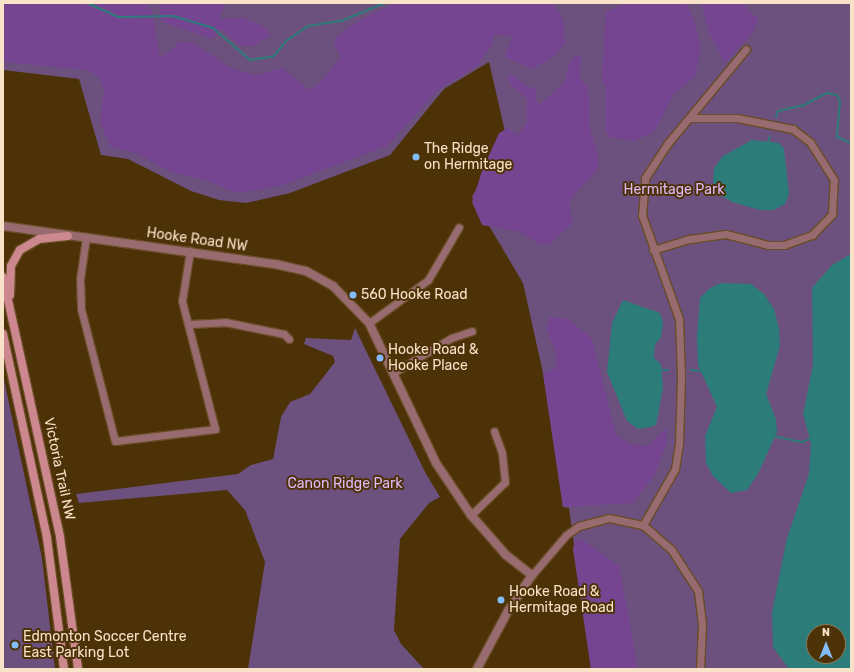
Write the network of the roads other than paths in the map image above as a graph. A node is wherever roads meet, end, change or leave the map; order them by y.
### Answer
1 (746, 49) dead end
2 (691, 118) junction
3 (3, 226) edge
4 (459, 227) dead end
5 (68, 236) junction
6 (86, 238) junction
7 (653, 250) junction
8 (190, 251) junction
9 (3, 277) edge
10 (10, 306) junction
11 (369, 323) junction
12 (190, 324) junction
13 (472, 331) dead end
14 (3, 334) edge
15 (289, 338) dead end
16 (393, 373) junction
17 (494, 431) dead end
18 (471, 515) junction
19 (643, 525) junction
20 (60, 537) junction
21 (47, 538) junction
22 (532, 575) junction
23 (63, 669) edge
24 (78, 669) edge
25 (477, 669) edge
26 (700, 669) edge

1 - 2 street
2 - 7 street
2 - 7 street
3 - 5 street, Hooke Road NW
4 - 11 street
5 - 6 street, Hooke Road NW
5 - 10 main road
6 - 8 street, Hooke Road NW
6 - 12 street
7 - 19 street
8 - 11 street, Hooke Road NW
8 - 12 street
9 - 10 main road, Victoria Trail NW
10 - 20 main road, Victoria Trail NW
11 - 16 street, Hooke Road NW
12 - 15 street
13 - 16 street
14 - 21 main road, Victoria Trail NW
16 - 18 street, Hooke Road NW
17 - 18 street
18 - 22 street, Hooke Road NW
19 - 22 street
19 - 26 street
20 - 21 main road
20 - 24 main road, Victoria Trail NW
21 - 23 main road, Victoria Trail NW
22 - 25 street

